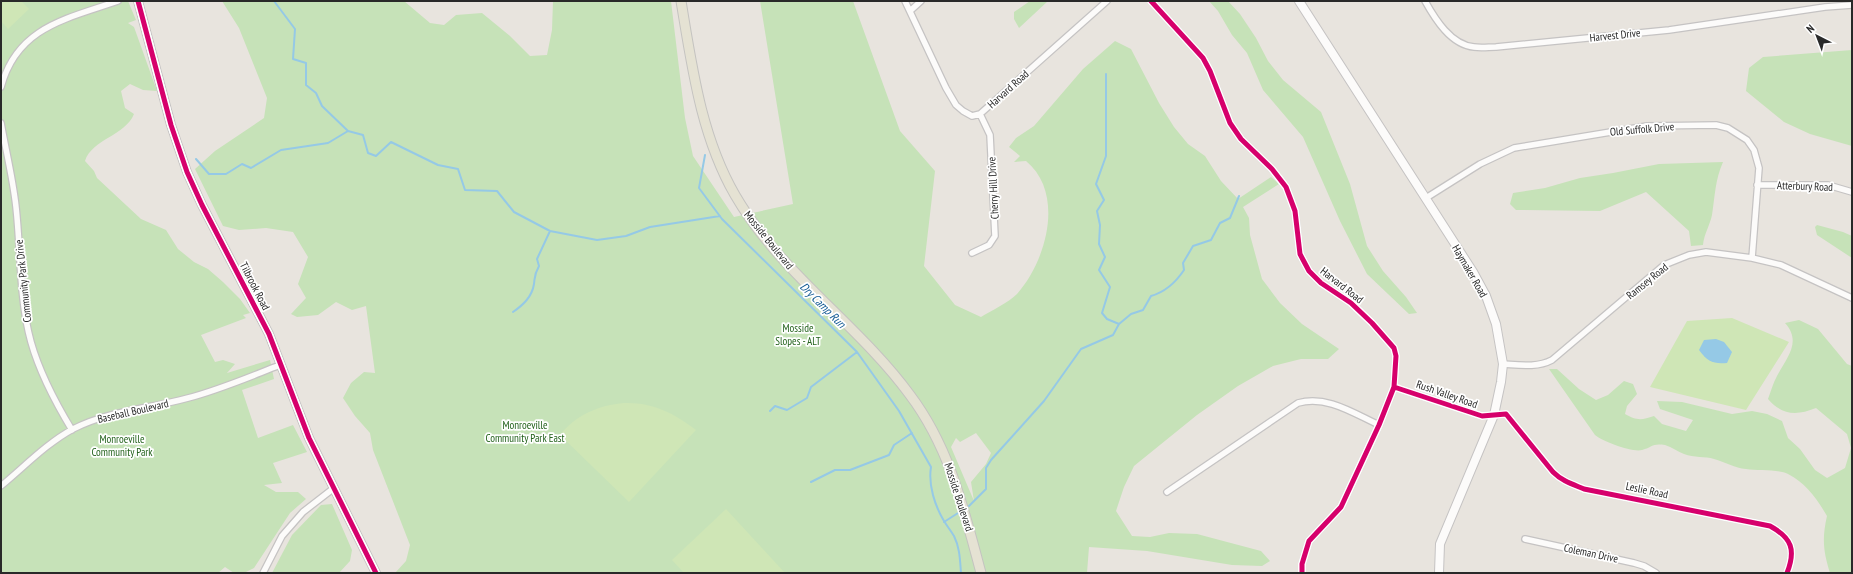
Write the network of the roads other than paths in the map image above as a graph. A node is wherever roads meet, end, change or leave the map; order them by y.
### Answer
1 (118, 1) edge
2 (138, 1) edge
3 (681, 1) edge
4 (905, 1) edge
5 (921, 1) edge
6 (1107, 1) edge
7 (1151, 1) edge
8 (1299, 1) edge
9 (1425, 1) edge
10 (1825, 4) edge
11 (1852, 5) edge
12 (910, 12) junction
13 (1, 87) edge
14 (980, 114) junction
15 (1, 123) edge
16 (1758, 185) junction
17 (1852, 192) edge
18 (1426, 198) junction
19 (972, 253) dead end
20 (1752, 258) junction
21 (1852, 298) edge
22 (1503, 364) junction
23 (280, 365) junction
24 (1394, 387) junction
25 (1494, 415) junction
26 (1379, 425) junction
27 (72, 430) junction
28 (1, 486) edge
29 (334, 488) junction
30 (1167, 492) dead end
31 (1525, 539) dead end
32 (263, 573) edge
33 (376, 573) edge
34 (981, 573) edge
35 (1302, 573) edge
36 (1439, 573) edge
37 (1656, 573) edge
38 (1787, 573) edge

1 - 13 street
2 - 23 main road, Tilbrook Road
3 - 34 main road, Mosside Boulevard
4 - 12 street, Harvard Road
5 - 12 street
6 - 14 street, Harvard Road
7 - 24 street, Harvard Road
8 - 18 main road, Haymaker Road
9 - 10 street, Harvest Drive
10 - 11 street, Harvest Drive
12 - 14 street, Harvard Road
14 - 19 street, Cherry Hill Drive
15 - 27 street, Community Park Drive
16 - 17 street, Atterbury Road
16 - 18 street, Old Suffolk Drive
16 - 20 street, Old Suffolk Drive
18 - 22 main road, Haymaker Road
20 - 21 street, Ramsey Road
20 - 22 street, Ramsey Road
22 - 25 main road, Haymaker Road
23 - 27 street, Baseball Boulevard
23 - 29 main road, Tilbrook Road
24 - 25 street, Rush Valley Road
24 - 26 street, Harvard Road
25 - 36 main road, Haymaker Road
25 - 38 street, Leslie Road
26 - 30 street
26 - 35 street, Harvard Road
27 - 28 street, Baseball Boulevard
29 - 32 street
29 - 33 main road, Tilbrook Road
31 - 37 street, Coleman Drive

